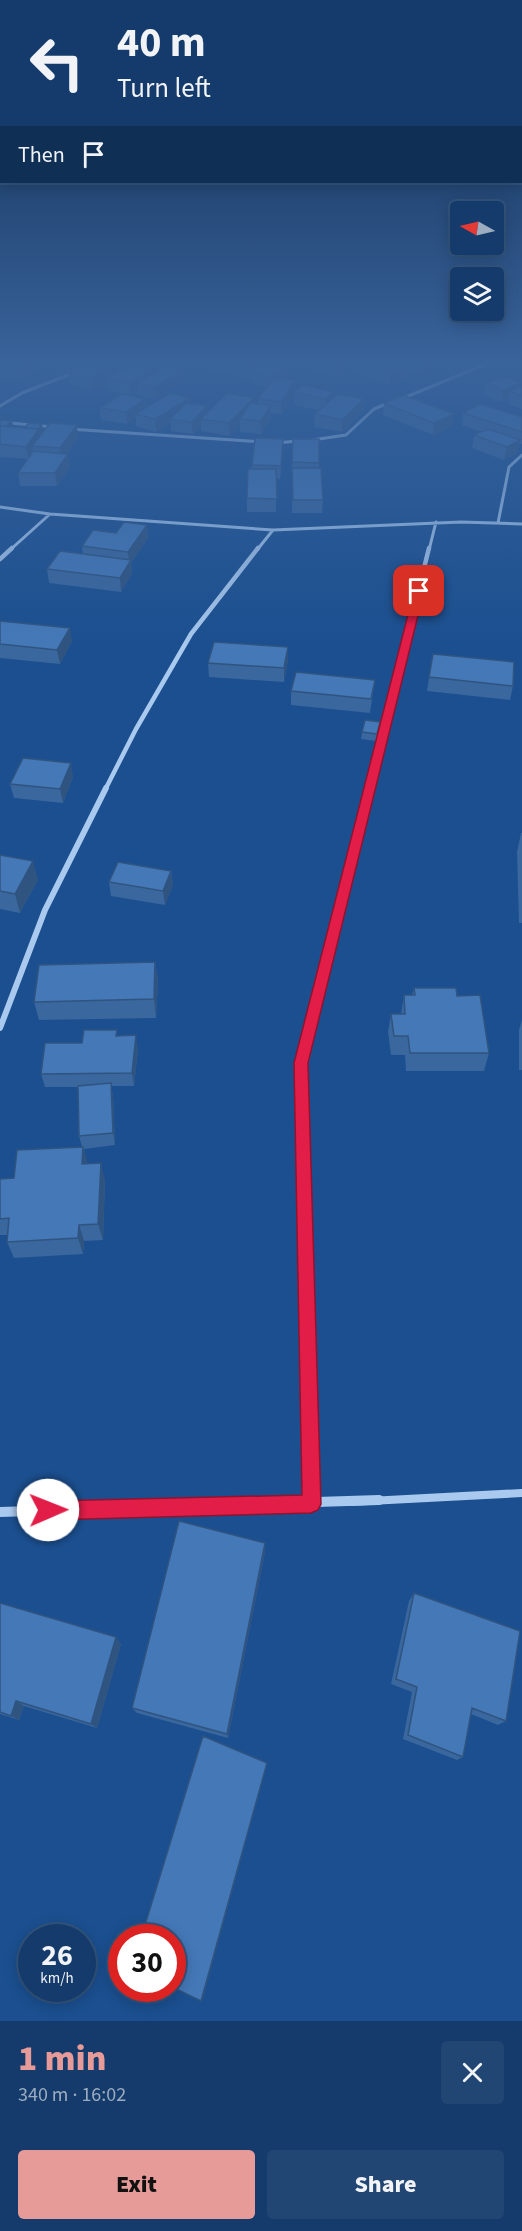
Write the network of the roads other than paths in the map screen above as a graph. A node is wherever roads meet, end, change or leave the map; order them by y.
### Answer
1 (519, 458) edge
2 (0, 507) edge
3 (50, 514) junction
4 (436, 522) junction
5 (498, 523) junction
6 (522, 524) edge
7 (273, 530) junction
8 (0, 559) edge
9 (0, 1028) edge
10 (522, 1492) edge
11 (311, 1504) junction
12 (0, 1512) edge

1 - 5 street
2 - 3 street
3 - 7 street
3 - 8 street
4 - 5 street
4 - 7 street
4 - 11 street
5 - 6 street
7 - 9 street
10 - 11 street
11 - 12 street

